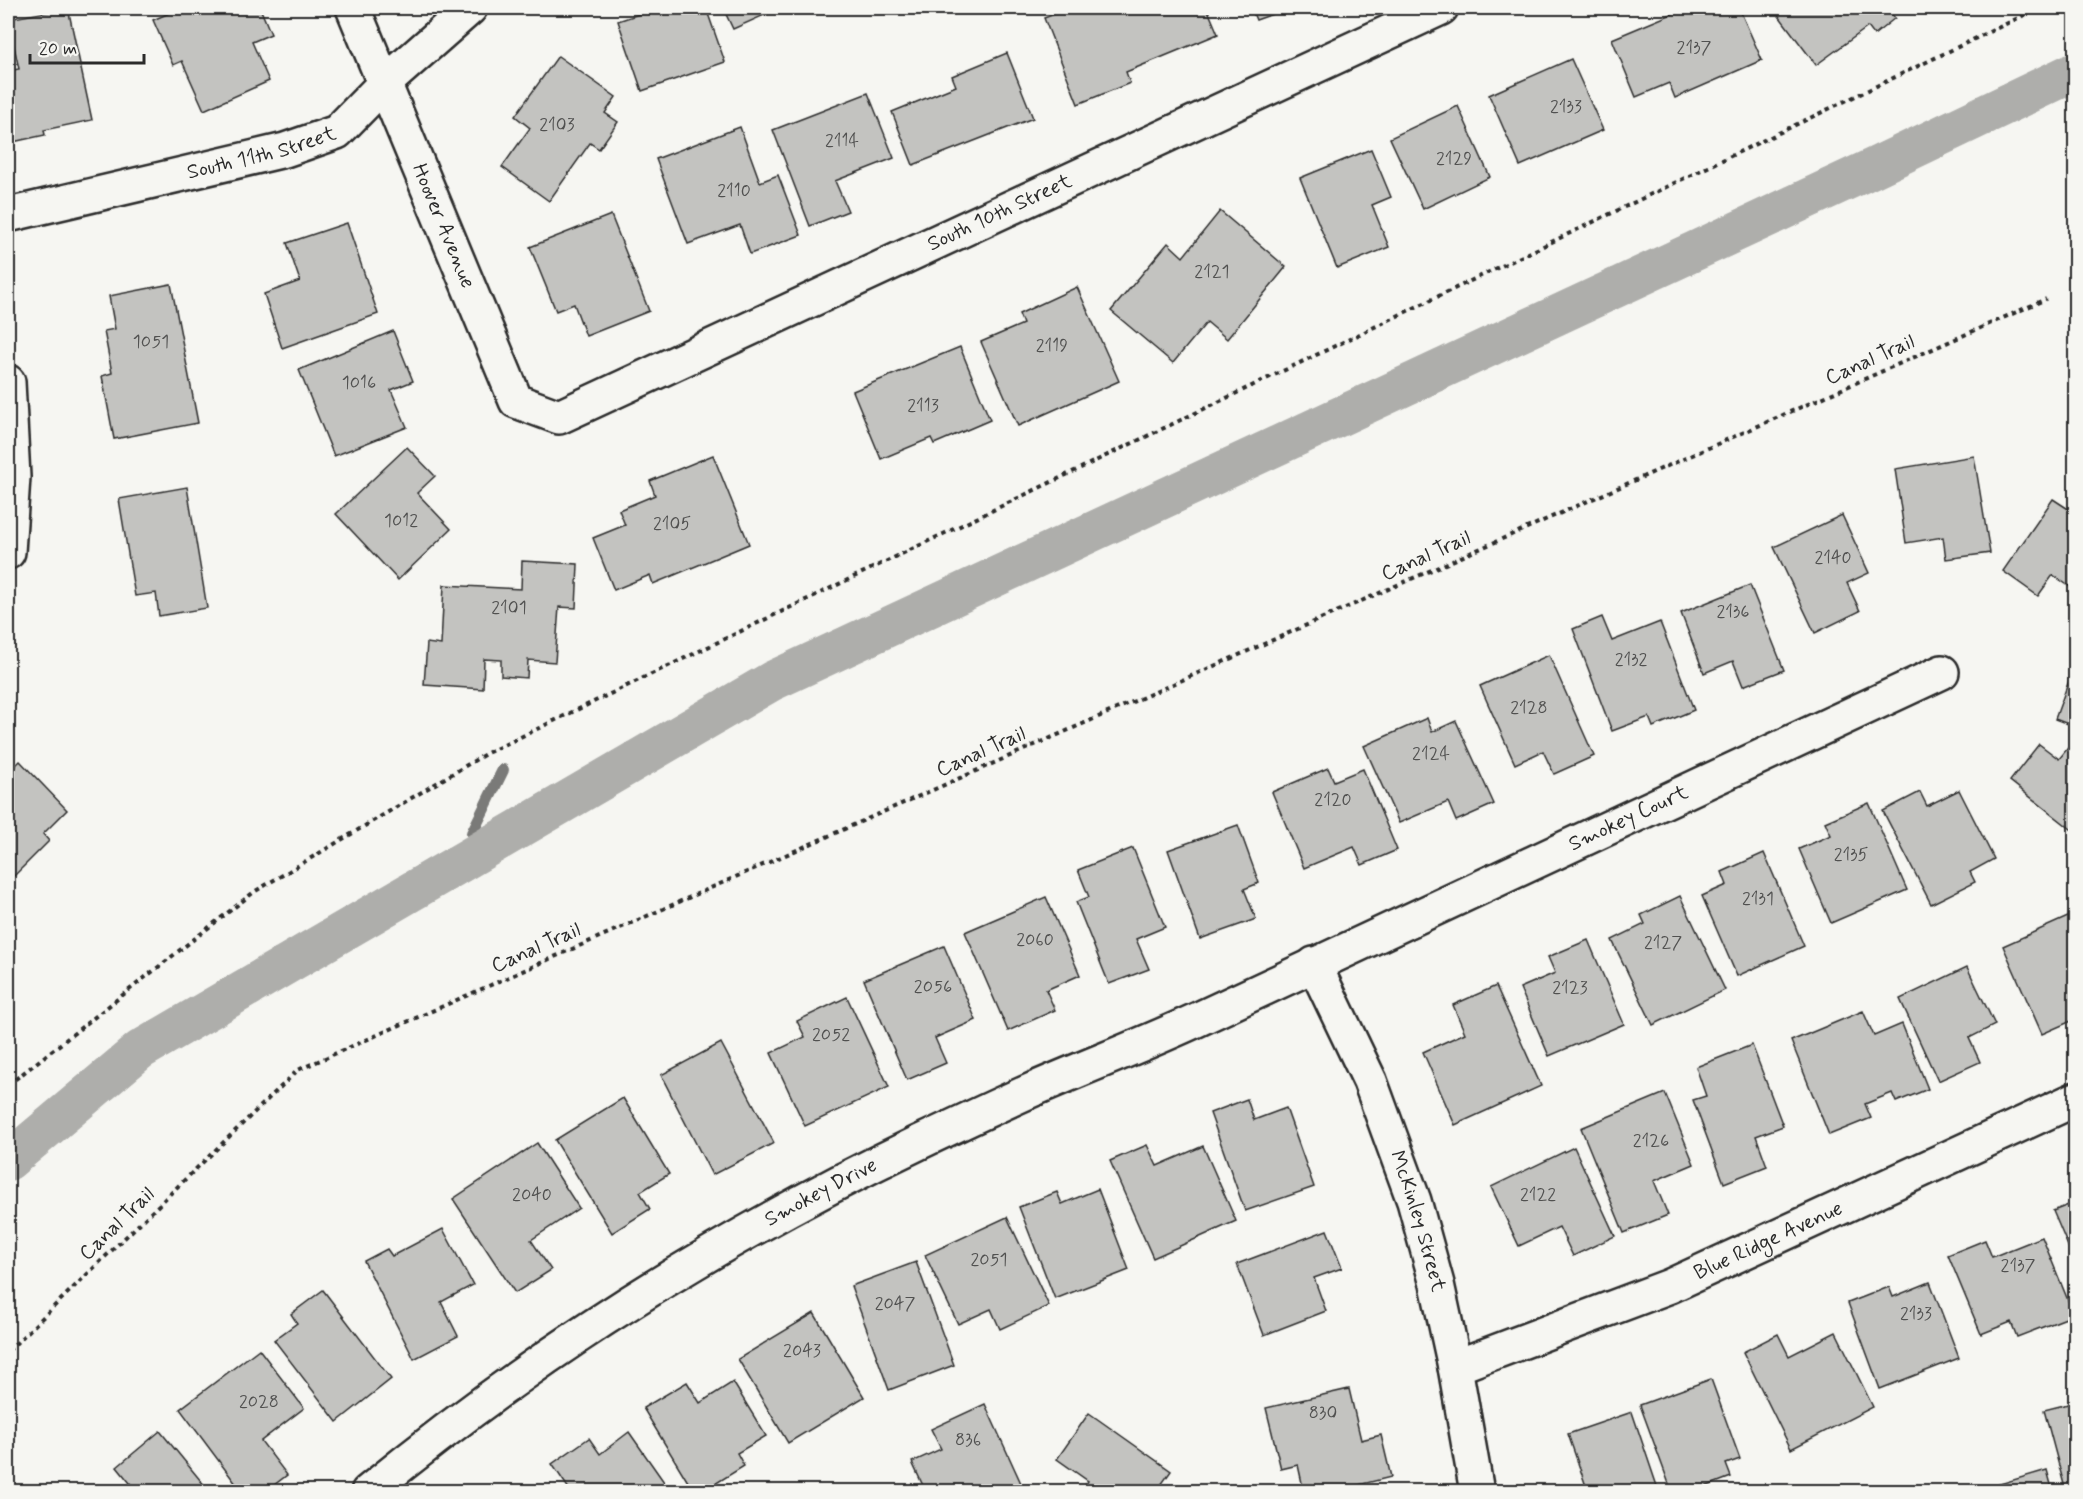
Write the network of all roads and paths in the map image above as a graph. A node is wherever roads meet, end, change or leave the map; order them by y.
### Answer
1 (353, 8) edge
2 (470, 8) edge
3 (1441, 8) edge
4 (2040, 8) edge
5 (385, 82) junction
6 (8, 215) edge
7 (2046, 299) dead end
8 (8, 382) edge
9 (559, 417) joint
10 (8, 552) edge
11 (1942, 672) dead end
12 (1314, 964) junction
13 (8, 1085) edge
14 (2076, 1099) edge
15 (8, 1351) edge
16 (1455, 1367) junction
17 (368, 1491) edge
18 (1477, 1491) edge

1 - 5 street, Hoover Avenue
2 - 5 street, South 11th Street
3 - 9 street, South 10th Street
4 - 13 path
5 - 6 street, South 11th Street
5 - 9 street, Hoover Avenue
7 - 15 path, Canal Trail
8 - 10 street
11 - 12 street, Smokey Court
12 - 16 street, McKinley Street
12 - 17 street, Smokey Drive
14 - 16 street, Blue Ridge Avenue
16 - 18 street, McKinley Street

